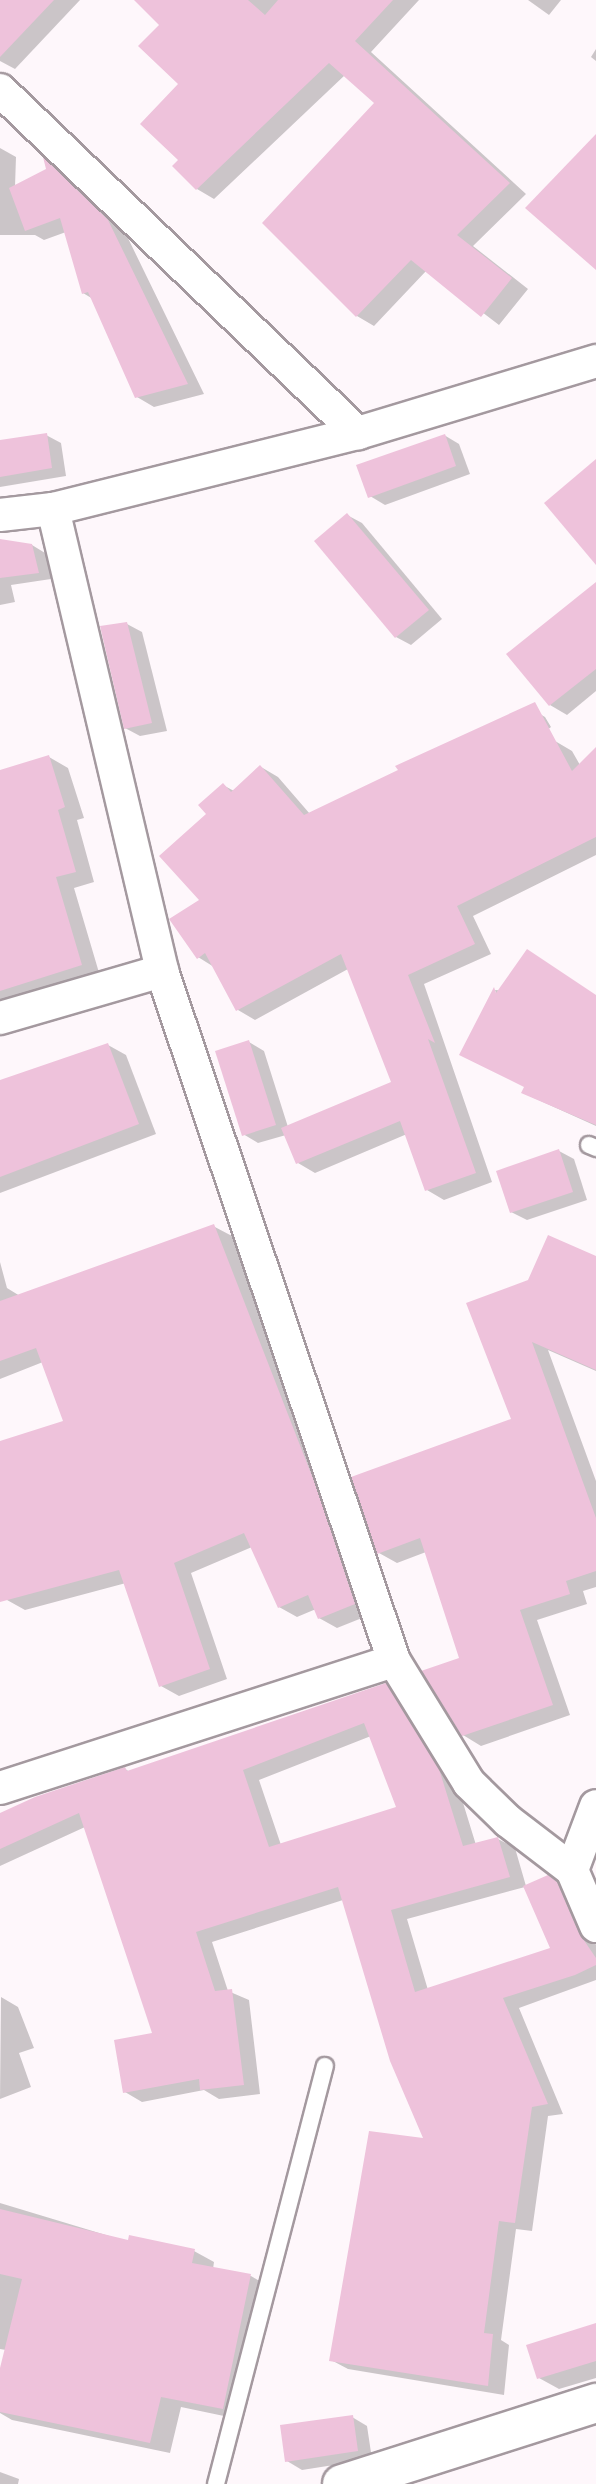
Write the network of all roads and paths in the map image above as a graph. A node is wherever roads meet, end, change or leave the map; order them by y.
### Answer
1 (0, 90) edge
2 (596, 361) edge
3 (358, 433) junction
4 (53, 509) junction
5 (0, 515) edge
6 (162, 971) junction
7 (0, 1018) edge
8 (394, 1661) junction
9 (0, 1788) edge
10 (596, 1806) edge
11 (584, 1864) edge
12 (596, 1926) edge
13 (325, 2066) dead end
14 (596, 2403) edge
15 (216, 2484) edge
16 (342, 2484) edge

1 - 3 street
2 - 3 street
3 - 4 street
4 - 5 street
4 - 6 street
6 - 7 street
6 - 8 street
8 - 9 street
8 - 11 street
10 - 11 street
11 - 12 street
13 - 15 lane
14 - 16 street

